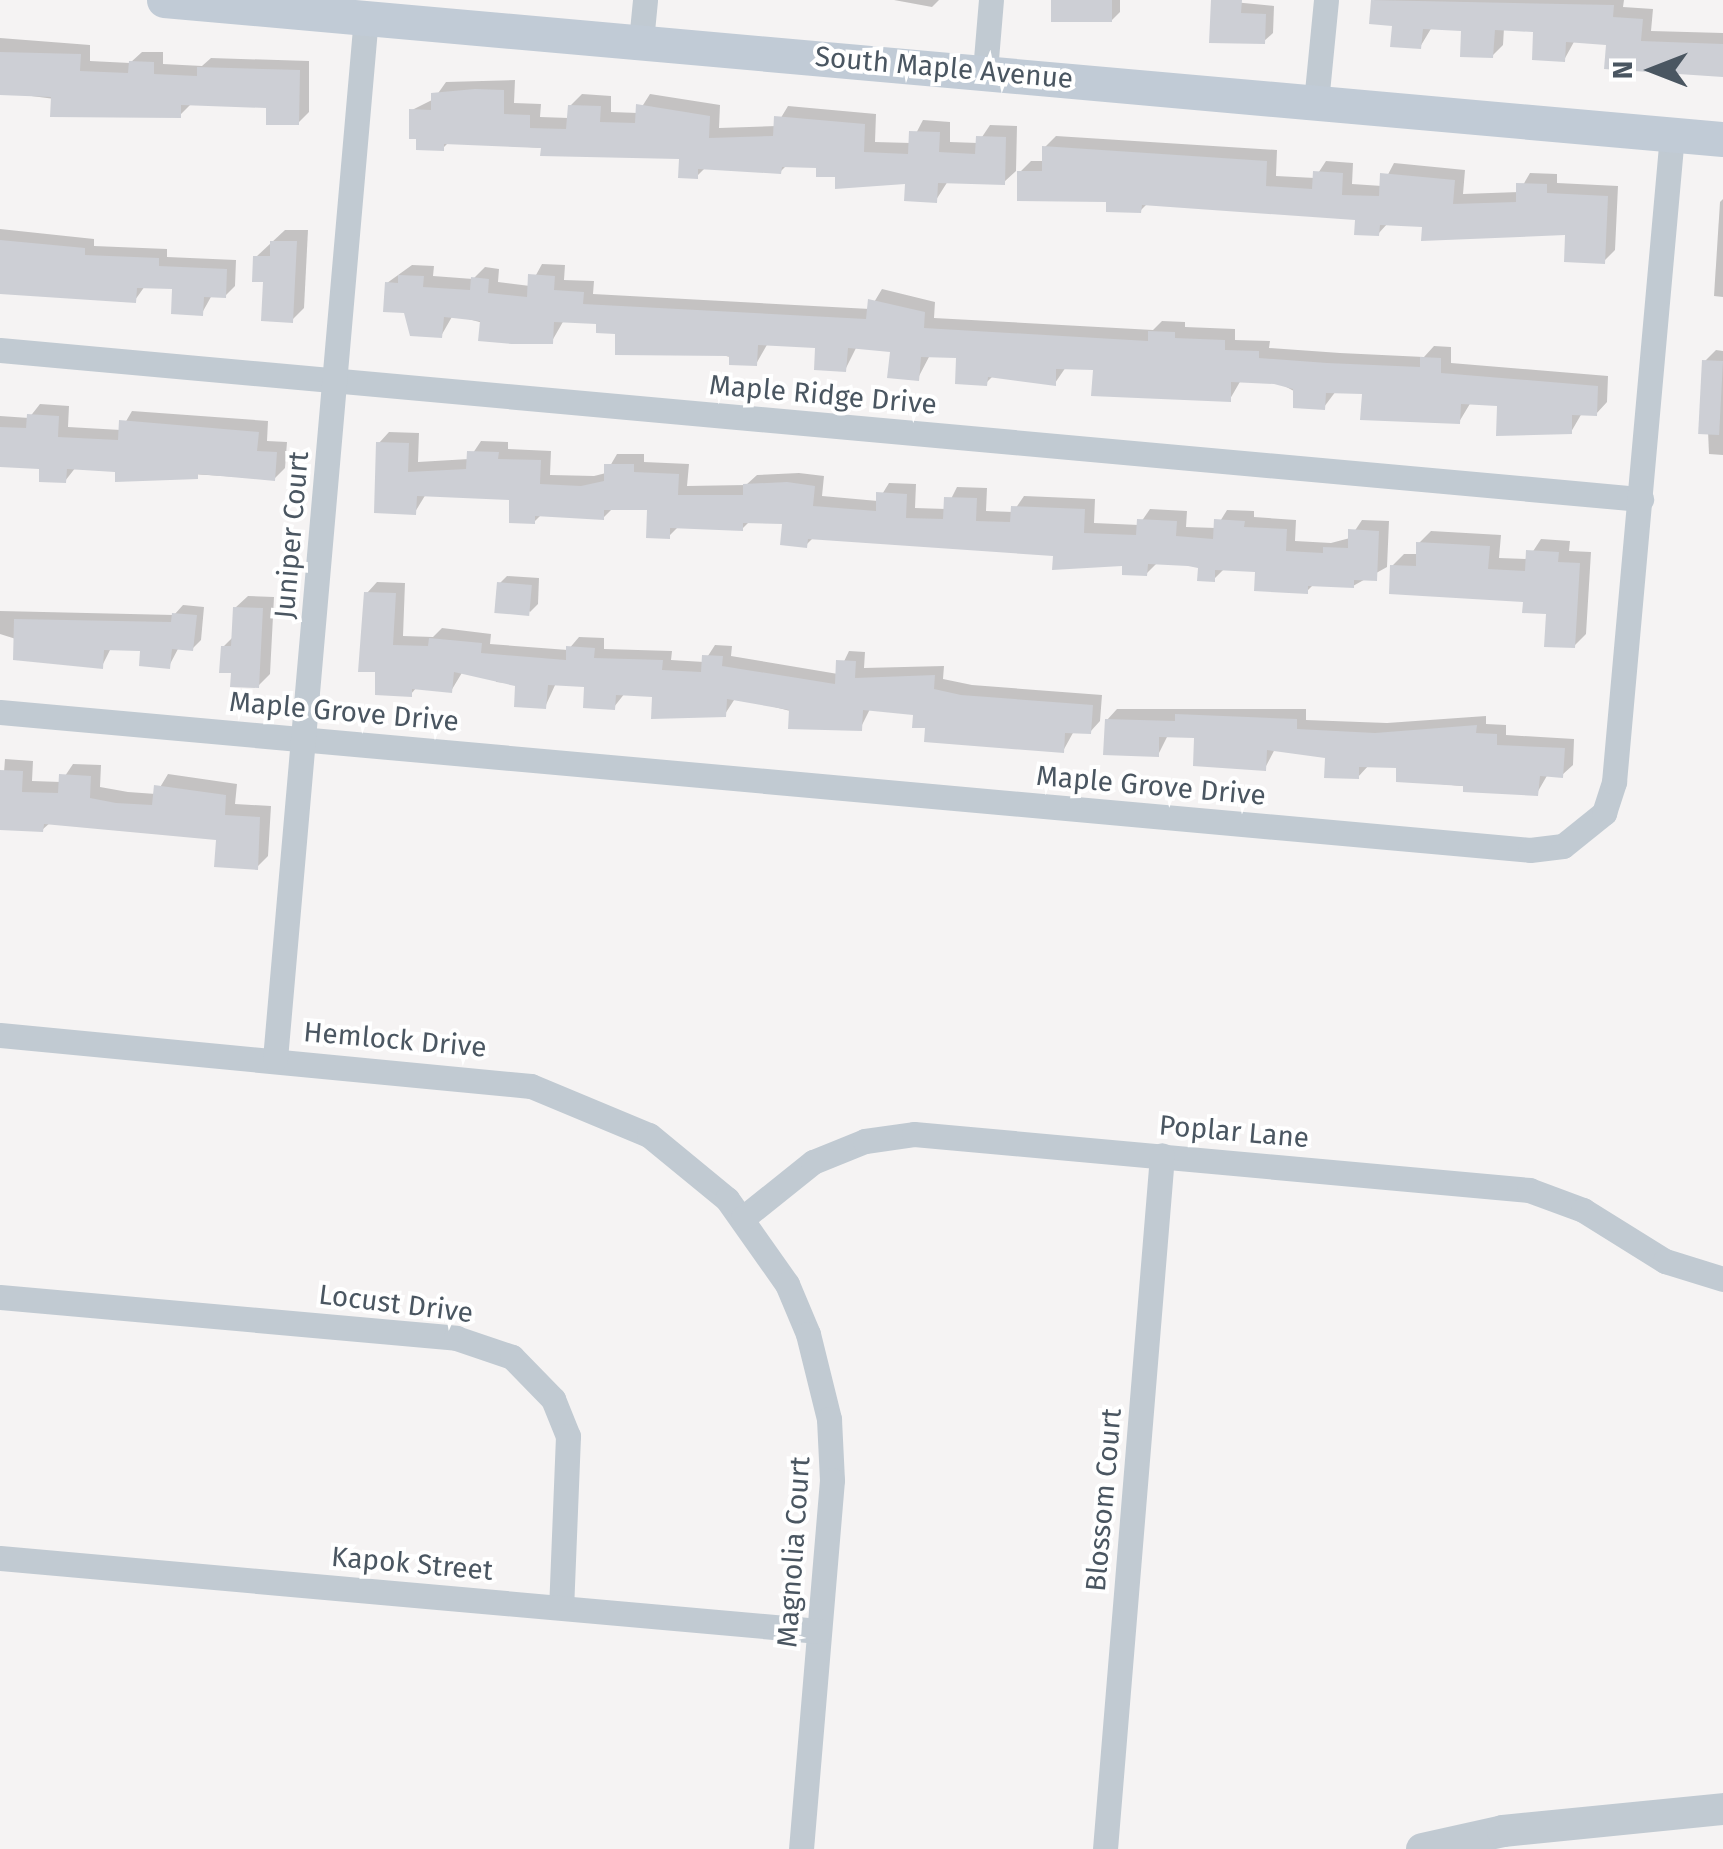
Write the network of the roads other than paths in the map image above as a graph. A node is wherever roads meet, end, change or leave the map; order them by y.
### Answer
1 (164, 0) edge
2 (644, 0) edge
3 (991, 0) edge
4 (1326, 0) edge
5 (366, 16) junction
6 (641, 41) junction
7 (985, 72) junction
8 (1316, 102) junction
9 (1672, 135) junction
10 (1723, 139) edge
11 (0, 350) edge
12 (336, 380) junction
13 (1640, 499) junction
14 (0, 712) edge
15 (303, 739) junction
16 (0, 1034) edge
17 (275, 1059) junction
18 (1162, 1155) junction
19 (743, 1218) junction
20 (1723, 1279) edge
21 (0, 1297) edge
22 (0, 1558) edge
23 (561, 1608) junction
24 (819, 1631) junction
25 (1723, 1809) edge
26 (1504, 1840) edge
27 (801, 1849) edge
28 (1105, 1849) edge
29 (1422, 1849) edge

1 - 5 main road, South Maple Avenue
2 - 6 street
3 - 7 street
4 - 8 street
5 - 6 main road, South Maple Avenue
5 - 12 street, Juniper Court
6 - 7 main road, South Maple Avenue
7 - 8 main road, South Maple Avenue
8 - 9 main road, South Maple Avenue
9 - 10 main road, South Maple Avenue
9 - 13 street, Maple Grove Drive
11 - 12 street, Maple Ridge Drive
12 - 13 street, Maple Ridge Drive
12 - 15 street, Juniper Court
13 - 15 street, Maple Grove Drive
14 - 15 street, Maple Grove Drive
15 - 17 street, Juniper Court
16 - 17 street, Hemlock Drive
17 - 19 street, Hemlock Drive
18 - 19 street, Poplar Lane
18 - 20 street, Poplar Lane
18 - 28 street, Blossom Court
19 - 24 street, Magnolia Court
21 - 23 street, Locust Drive
22 - 23 street, Kapok Street
23 - 24 street, Kapok Street
24 - 27 street, Magnolia Court
25 - 26 street
26 - 29 street

